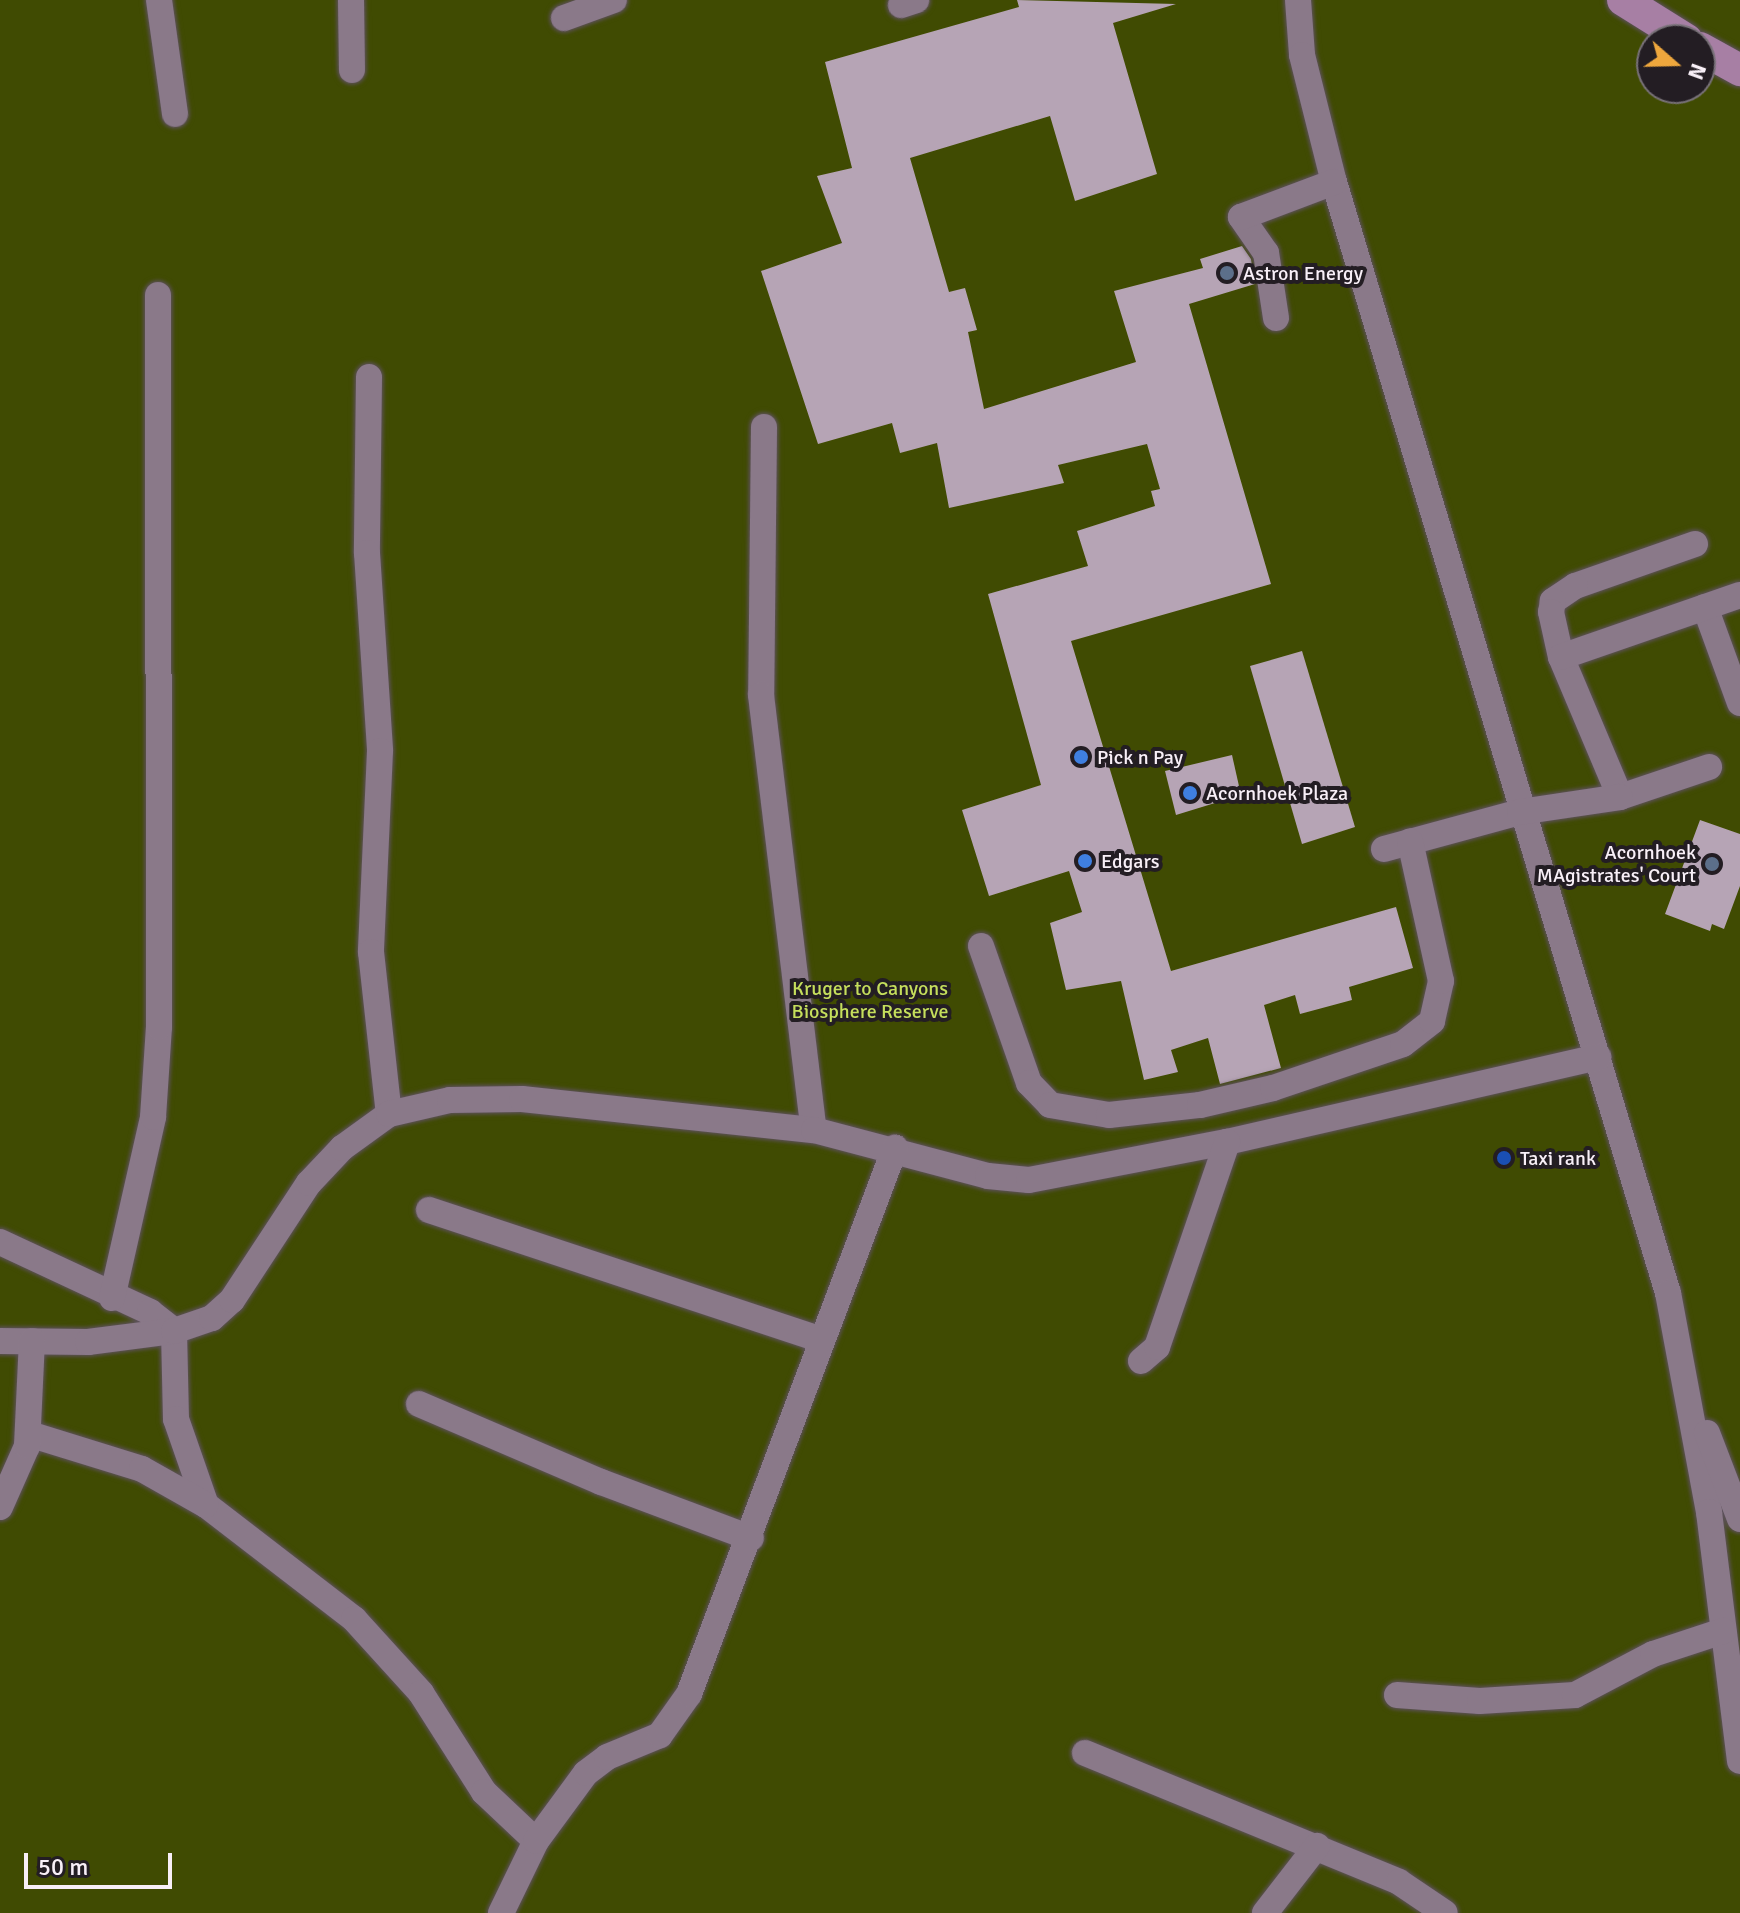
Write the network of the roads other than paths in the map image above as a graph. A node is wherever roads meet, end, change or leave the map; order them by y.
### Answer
1 (159, 0) edge
2 (351, 0) edge
3 (614, 0) edge
4 (1298, 0) edge
5 (1623, 0) edge
6 (564, 18) dead end
7 (1661, 24) edge
8 (1716, 57) edge
9 (352, 70) dead end
10 (1740, 70) edge
11 (175, 114) dead end
12 (1334, 182) junction
13 (158, 295) dead end
14 (1276, 318) dead end
15 (369, 377) dead end
16 (764, 427) dead end
17 (1695, 544) dead end
18 (1740, 595) edge
19 (1705, 607) junction
20 (1561, 657) junction
21 (1740, 703) edge
22 (1709, 767) dead end
23 (1620, 797) junction
24 (1520, 812) junction
25 (1410, 841) junction
26 (1384, 849) dead end
27 (981, 946) dead end
28 (1598, 1057) junction
29 (389, 1114) junction
30 (814, 1130) junction
31 (1227, 1142) junction
32 (895, 1148) junction
33 (429, 1210) dead end
34 (0, 1242) edge
35 (112, 1298) junction
36 (174, 1331) junction
37 (822, 1340) junction
38 (0, 1341) edge
39 (32, 1341) junction
40 (1141, 1361) dead end
41 (1685, 1378) junction
42 (419, 1404) dead end
43 (29, 1434) junction
44 (206, 1505) junction
45 (0, 1507) edge
46 (1740, 1519) edge
47 (751, 1538) junction
48 (1723, 1631) junction
49 (1397, 1695) dead end
50 (1085, 1753) dead end
51 (1740, 1761) edge
52 (536, 1841) junction
53 (1317, 1846) junction
54 (501, 1913) edge
55 (1265, 1913) edge
56 (1445, 1913) edge

1 - 11 street
2 - 9 street
3 - 6 street
4 - 12 street
5 - 7 main road
8 - 10 main road
12 - 14 street
12 - 24 street
13 - 35 street
15 - 29 street
16 - 30 street
17 - 20 street
18 - 19 street
19 - 20 street
19 - 21 street
20 - 23 street
22 - 23 street
23 - 24 street
24 - 25 street
24 - 28 street
25 - 26 street
25 - 27 street
28 - 31 street
28 - 41 street
29 - 30 street
29 - 36 street
30 - 32 street
31 - 32 street
31 - 40 street
32 - 37 street
33 - 37 street
34 - 35 street
35 - 36 street
36 - 39 street
36 - 44 street
37 - 47 street
38 - 39 street
39 - 43 street
41 - 46 street
41 - 48 street
42 - 47 street
43 - 44 street
43 - 45 street
44 - 52 street
47 - 52 street
48 - 49 street
48 - 51 street
50 - 53 street
52 - 54 street
53 - 55 street
53 - 56 street

